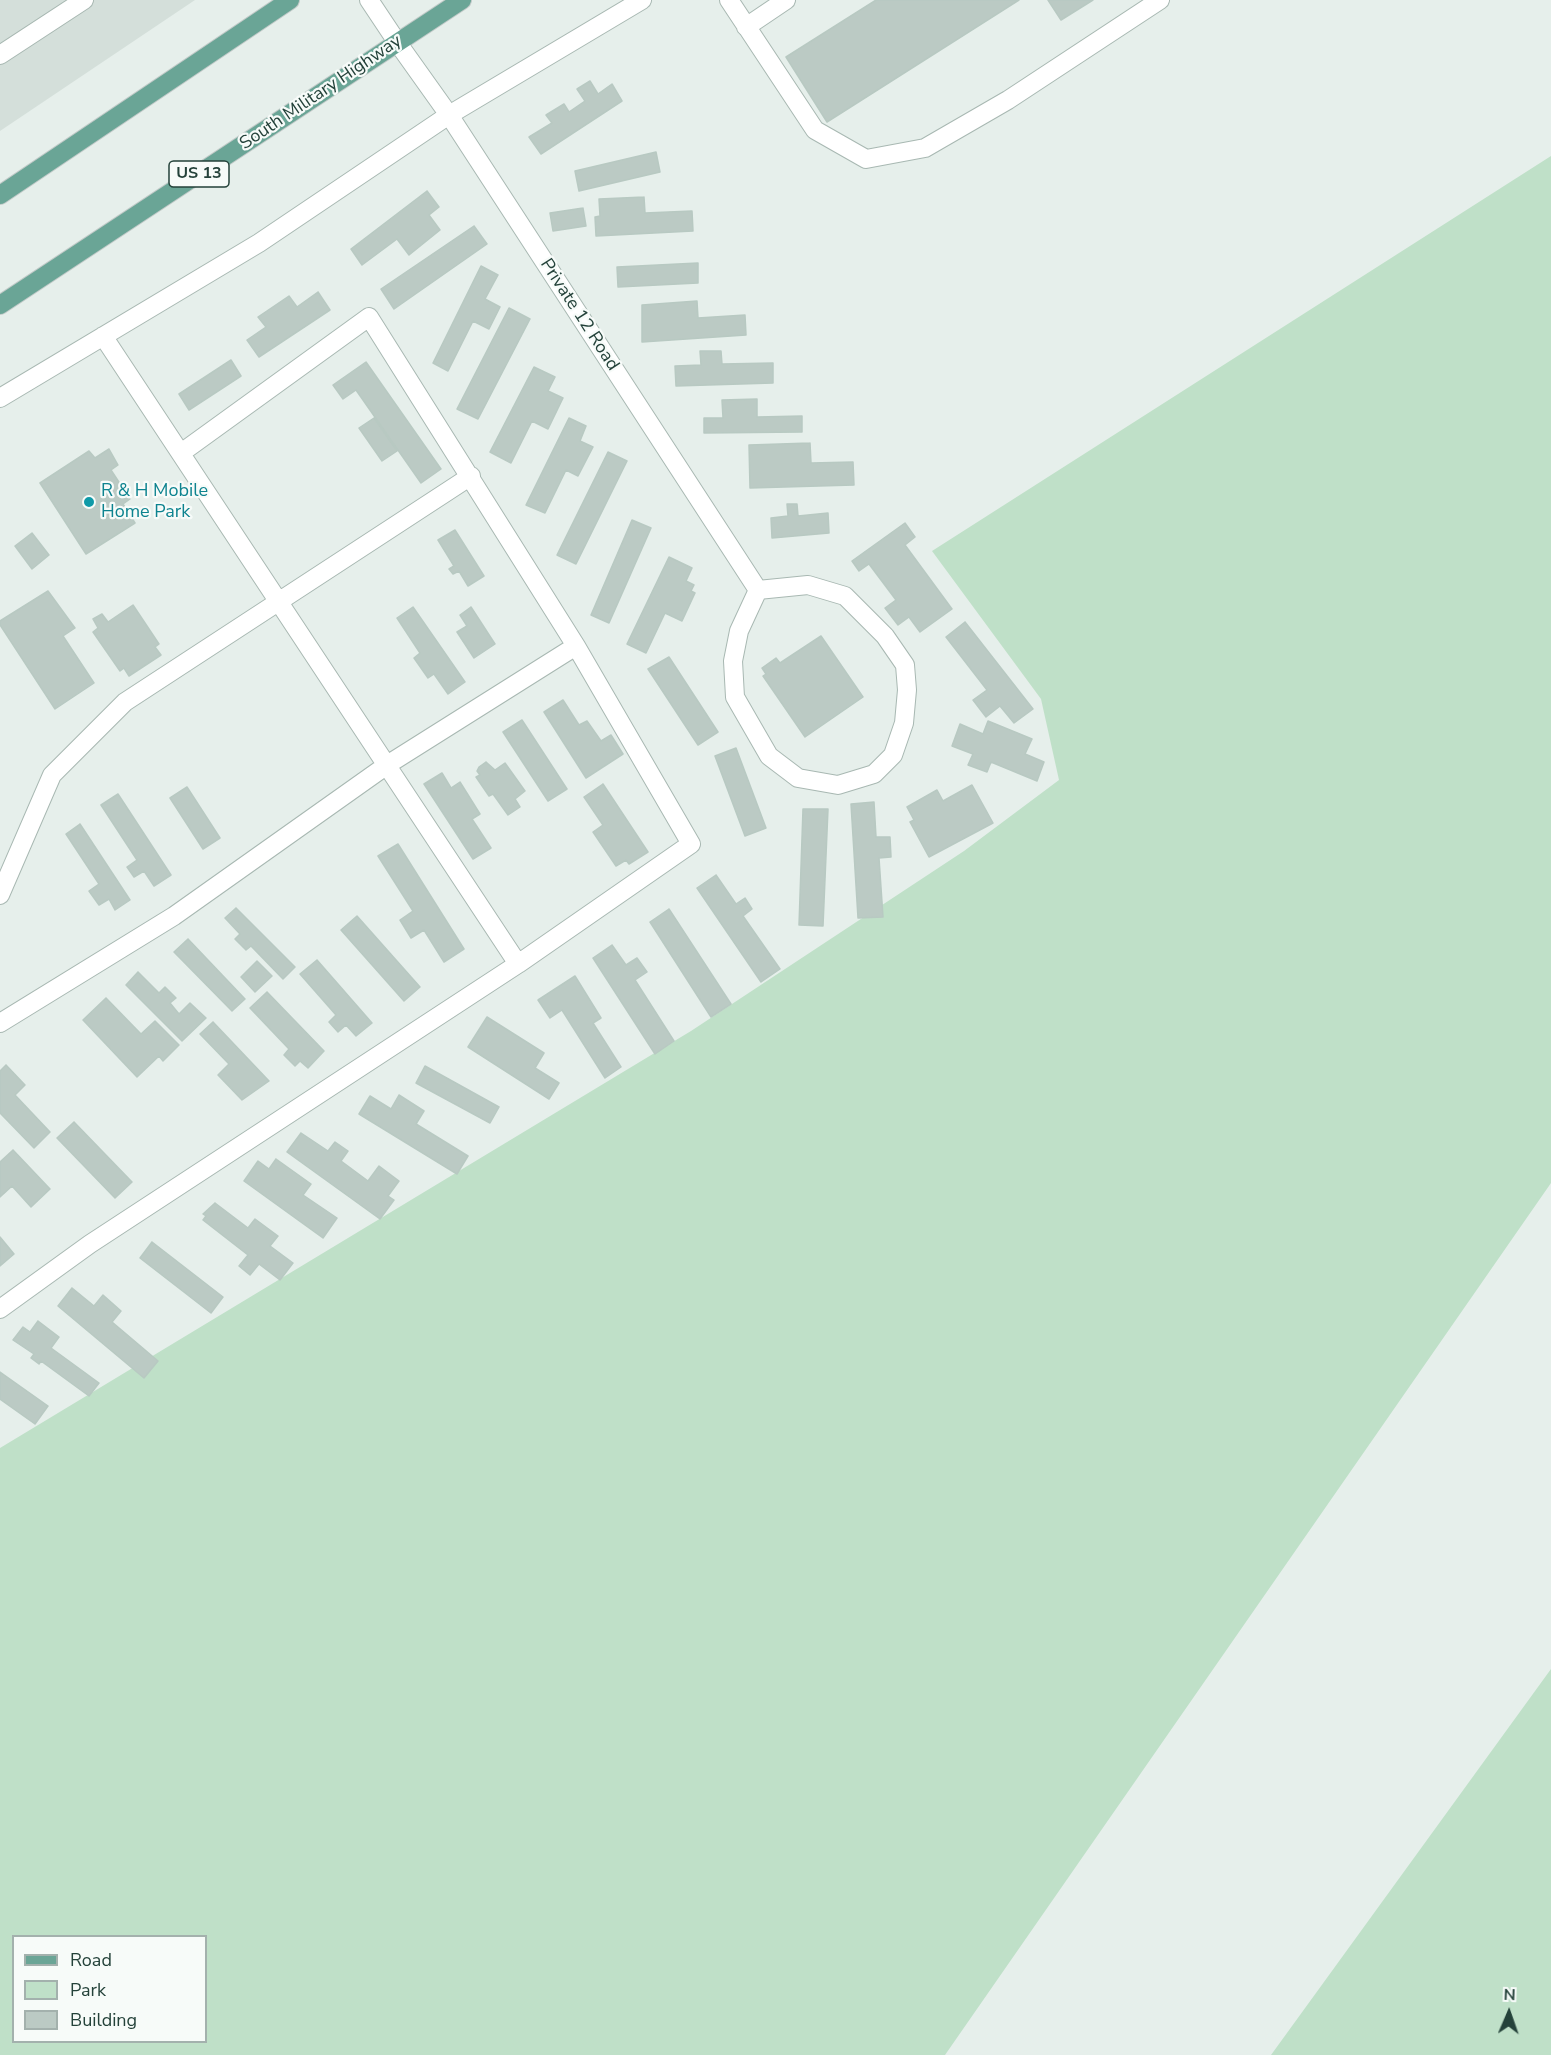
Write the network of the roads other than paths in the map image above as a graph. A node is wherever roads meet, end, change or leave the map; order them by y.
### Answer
1 (84, 0) edge
2 (290, 0) edge
3 (369, 0) edge
4 (462, 0) edge
5 (642, 0) edge
6 (729, 0) edge
7 (786, 0) edge
8 (1160, 0) edge
9 (746, 27) junction
10 (397, 42) junction
11 (0, 56) edge
12 (449, 115) junction
13 (0, 195) edge
14 (0, 305) edge
15 (103, 336) junction
16 (0, 398) edge
17 (181, 453) junction
18 (471, 476) junction
19 (758, 590) junction
20 (278, 600) junction
21 (576, 646) junction
22 (387, 765) junction
23 (0, 895) edge
24 (518, 963) junction
25 (0, 1023) edge
26 (0, 1310) edge

1 - 11 street
2 - 13 main road
3 - 10 street, Private 12 Road
4 - 10 main road, South Military Highway / US 13
5 - 12 street
6 - 9 street
7 - 9 street
8 - 9 street
10 - 12 street, Private 12 Road
10 - 14 main road, South Military Highway / US 13
12 - 15 street
12 - 19 street, Private 12 Road
15 - 16 street
15 - 17 street
17 - 18 street
17 - 20 street
18 - 20 street
18 - 21 street
19 - 19 street
20 - 22 street
20 - 23 street
21 - 22 street
21 - 24 street
22 - 24 street
22 - 25 street
24 - 26 street

